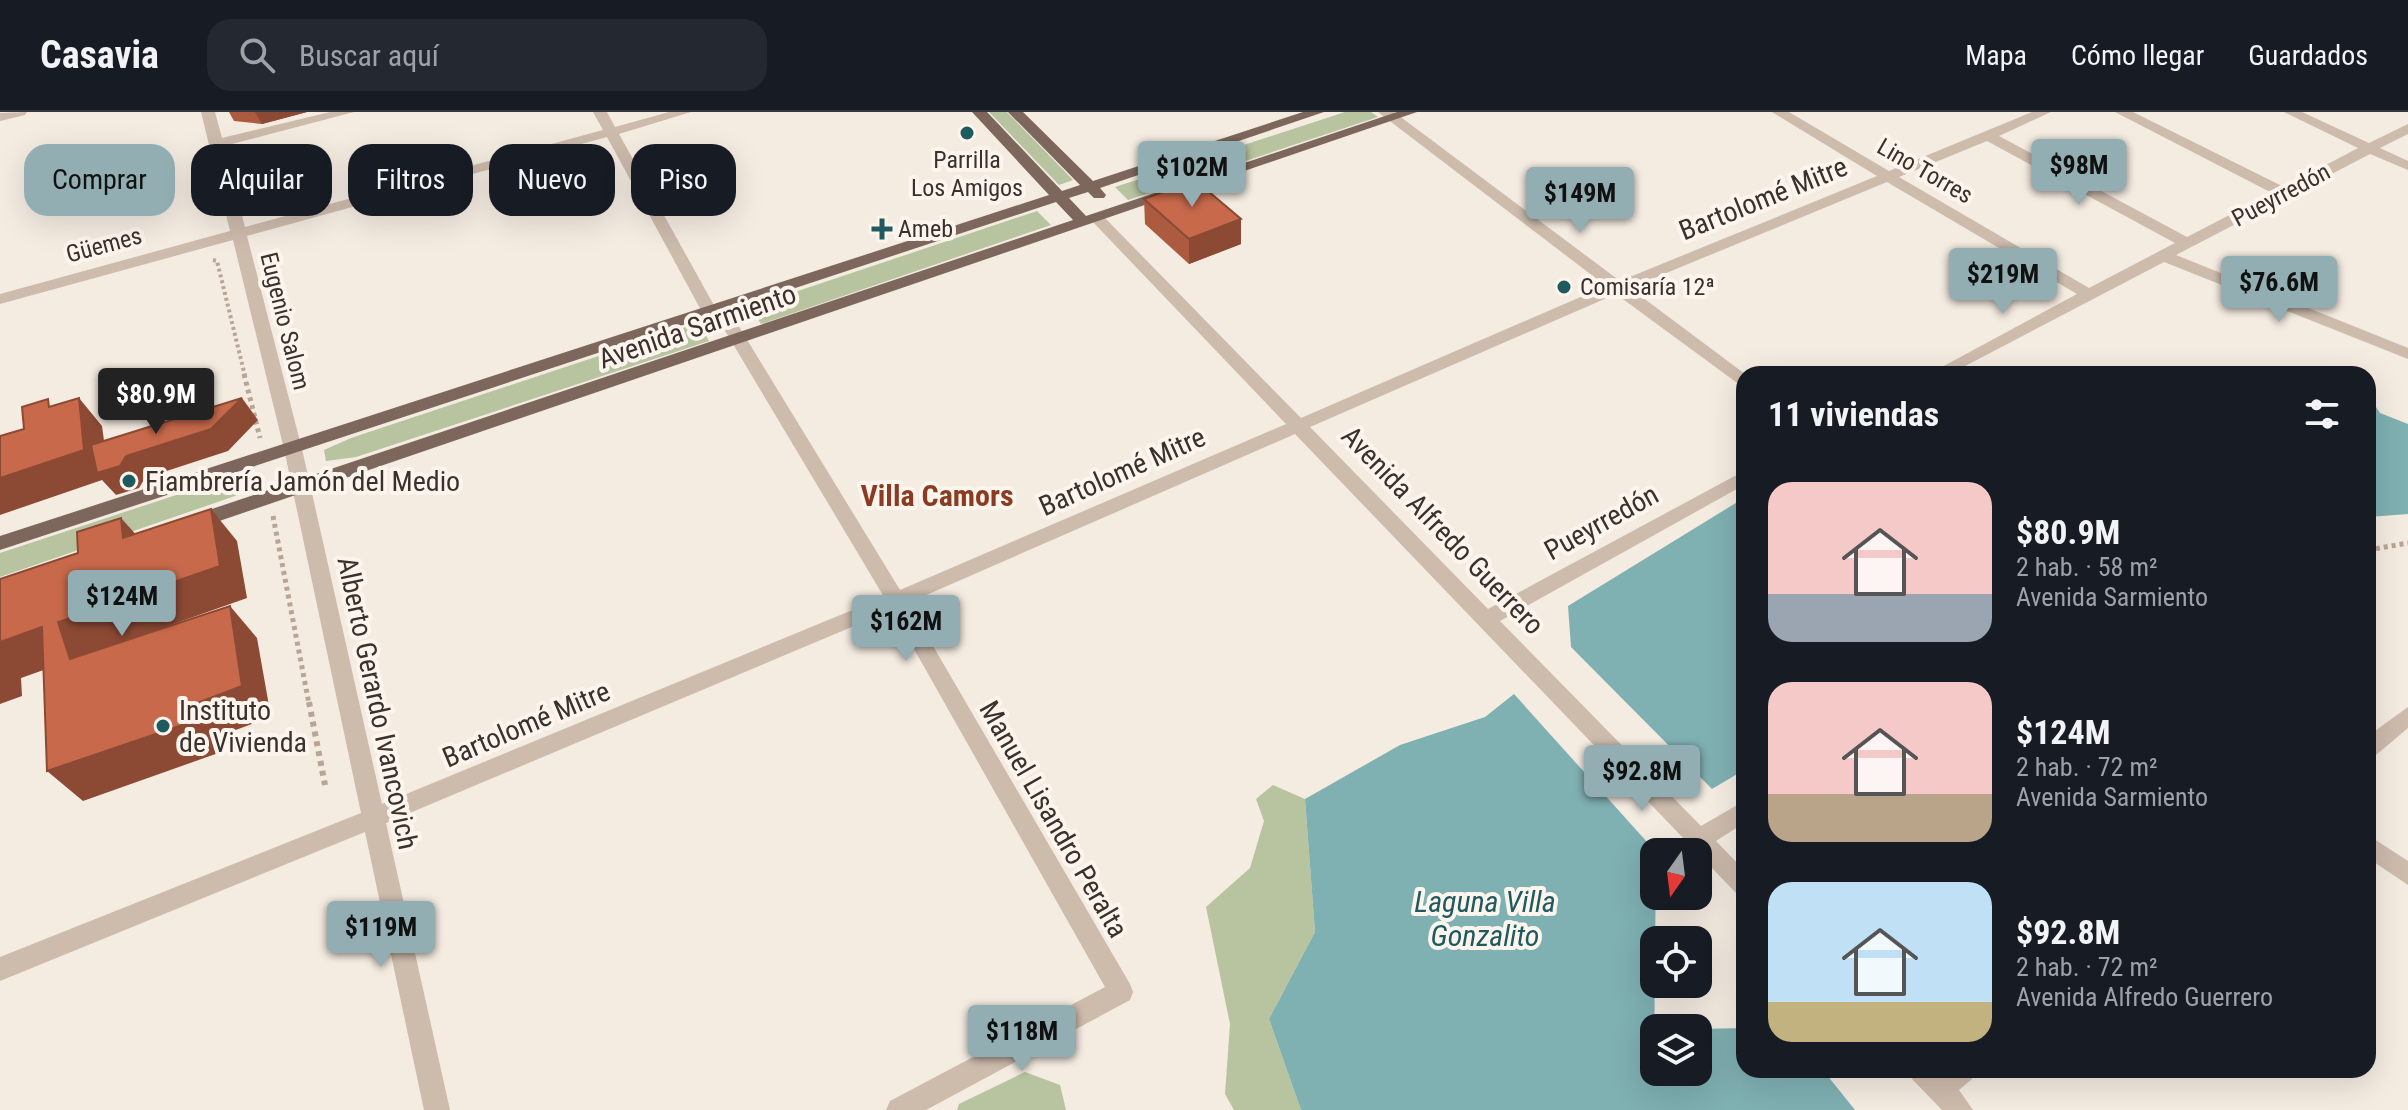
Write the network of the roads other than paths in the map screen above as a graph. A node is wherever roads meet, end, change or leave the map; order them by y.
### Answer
1 (20, 112) edge
2 (208, 112) edge
3 (347, 112) edge
4 (600, 112) edge
5 (684, 112) edge
6 (979, 112) edge
7 (1015, 112) edge
8 (1317, 112) edge
9 (1410, 112) edge
10 (1779, 112) edge
11 (2044, 112) edge
12 (2122, 112) edge
13 (2291, 112) edge
14 (1389, 115) edge
15 (0, 117) edge
16 (2408, 128) edge
17 (613, 131) junction
18 (1989, 136) junction
19 (216, 144) joint
20 (2370, 148) junction
21 (2408, 166) edge
22 (1889, 177) junction
23 (1090, 187) junction
24 (2284, 193) junction
25 (1059, 198) junction
26 (1117, 211) junction
27 (234, 216) edge
28 (1090, 221) junction
29 (238, 233) junction
30 (2188, 244) junction
31 (2164, 256) junction
32 (1616, 288) junction
33 (2089, 295) junction
34 (0, 299) edge
35 (710, 312) junction
36 (739, 339) junction
37 (2408, 354) edge
38 (1952, 366) edge
39 (1736, 376) edge
40 (1296, 425) junction
41 (293, 449) junction
42 (1736, 481) edge
43 (300, 487) junction
44 (178, 528) edge
45 (0, 543) edge
46 (896, 600) junction
47 (1486, 619) junction
48 (2408, 716) edge
49 (2376, 742) edge
50 (1736, 816) edge
51 (373, 818) junction
52 (1697, 838) edge
53 (1702, 838) edge
54 (2376, 851) edge
55 (1712, 853) edge
56 (2408, 875) edge
57 (1736, 878) edge
58 (0, 969) edge
59 (1930, 1079) edge
60 (437, 1110) edge
61 (899, 1110) edge
62 (1960, 1110) edge

1 - 15 street
2 - 19 street, Eugenio Salom
3 - 19 street
4 - 17 street, Manuel Lisandro Peralta
5 - 17 street, Güemes
6 - 25 main road
7 - 23 main road
8 - 23 main road, Avenida Sarmiento
9 - 14 main road, Avenida Sarmiento
10 - 22 street, Lino Torres
11 - 18 street, Bartolomé Mitre
12 - 24 street
13 - 20 street
14 - 26 main road, Avenida Sarmiento
14 - 32 street
16 - 20 street, Pueyrredón
17 - 29 street, Güemes
17 - 35 street, Manuel Lisandro Peralta
18 - 22 street, Bartolomé Mitre
18 - 30 street
20 - 21 street
20 - 24 street, Pueyrredón
22 - 32 street, Bartolomé Mitre
22 - 33 street, Lino Torres
23 - 25 main road, Avenida Sarmiento
23 - 26 main road
24 - 30 street, Pueyrredón
25 - 28 main road
25 - 35 main road, Avenida Sarmiento
26 - 28 main road, Avenida Sarmiento
27 - 29 street, Eugenio Salom
28 - 36 main road, Avenida Sarmiento
28 - 40 street, Avenida Alfredo Guerrero
29 - 34 street, Güemes
29 - 41 street, Eugenio Salom
30 - 31 street, Pueyrredón
31 - 33 street, Pueyrredón
31 - 37 street
32 - 39 street
32 - 40 street, Bartolomé Mitre
33 - 38 street, Pueyrredón
35 - 36 street, Manuel Lisandro Peralta
35 - 41 main road, Avenida Sarmiento
36 - 43 main road, Avenida Sarmiento
36 - 46 street, Manuel Lisandro Peralta
40 - 46 street, Bartolomé Mitre
40 - 47 street, Avenida Alfredo Guerrero
41 - 43 street, Alberto Gerardo Ivancovich
41 - 45 main road, Avenida Sarmiento
42 - 47 street, Pueyrredón
43 - 44 main road, Avenida Sarmiento
43 - 51 street, Alberto Gerardo Ivancovich
46 - 51 street, Bartolomé Mitre
46 - 61 street, Manuel Lisandro Peralta
47 - 52 street, Avenida Alfredo Guerrero
48 - 49 street
50 - 53 street
51 - 58 street, Bartolomé Mitre
51 - 60 street, Alberto Gerardo Ivancovich
54 - 56 street
55 - 57 street, Avenida Alfredo Guerrero
59 - 62 street

